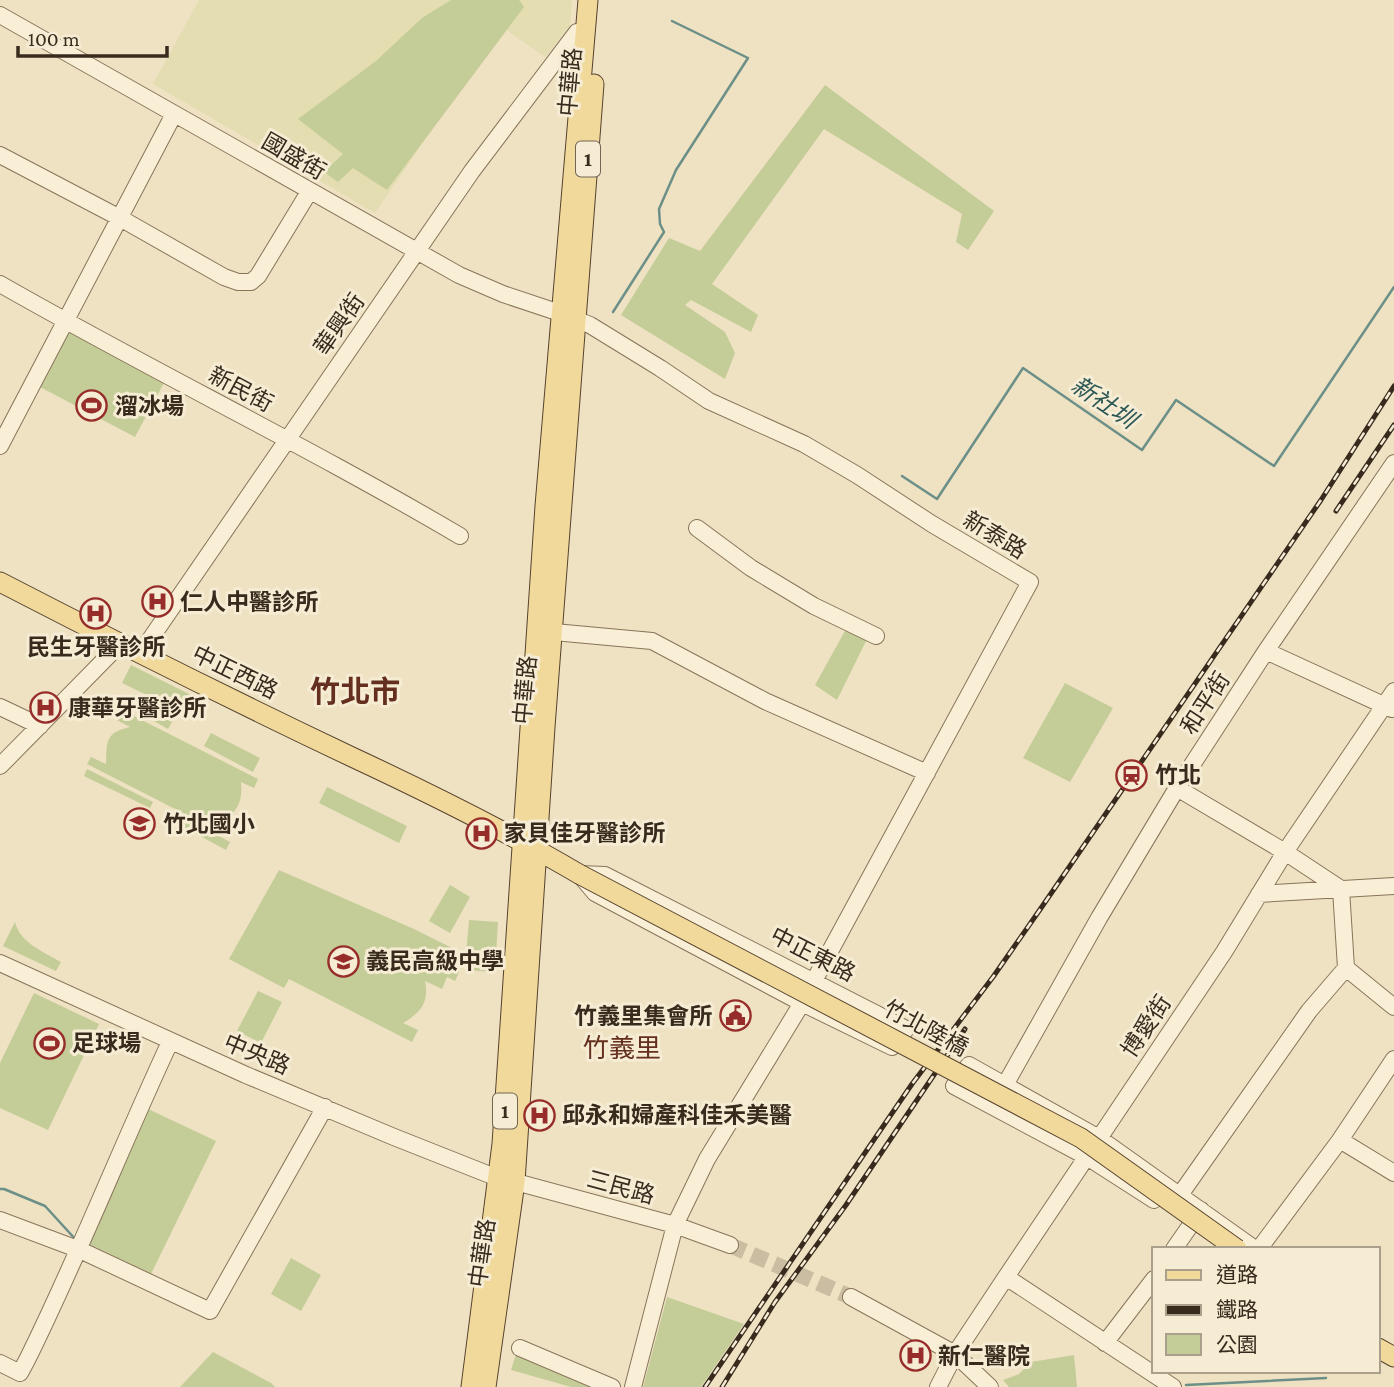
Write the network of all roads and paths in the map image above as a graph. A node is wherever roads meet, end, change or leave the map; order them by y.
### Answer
1 (588, 0) edge
2 (601, 0) edge
3 (0, 15) edge
4 (586, 32) junction
5 (174, 114) junction
6 (0, 155) edge
7 (309, 192) junction
8 (120, 218) junction
9 (417, 250) junction
10 (0, 284) edge
11 (568, 316) junction
12 (66, 322) junction
13 (287, 440) junction
14 (0, 446) edge
15 (1394, 463) edge
16 (697, 528) dead end
17 (460, 536) dead end
18 (0, 582) edge
19 (554, 632) junction
20 (876, 636) dead end
21 (120, 644) junction
22 (1266, 651) junction
23 (141, 653) junction
24 (1394, 691) edge
25 (0, 707) edge
26 (1389, 708) edge
27 (40, 726) junction
28 (0, 766) edge
29 (927, 773) junction
30 (1177, 788) junction
31 (531, 847) junction
32 (1285, 852) junction
33 (579, 874) junction
34 (1394, 886) edge
35 (1341, 889) junction
36 (1259, 894) junction
37 (0, 963) edge
38 (1346, 968) junction
39 (812, 984) junction
40 (802, 1003) junction
41 (1394, 1007) edge
42 (170, 1042) junction
43 (1394, 1059) edge
44 (1005, 1085) junction
45 (325, 1107) junction
46 (1099, 1138) junction
47 (1340, 1140) junction
48 (1087, 1157) junction
49 (1394, 1173) edge
50 (507, 1180) junction
51 (1181, 1195) junction
52 (1169, 1210) junction
53 (1201, 1210) junction
54 (0, 1220) edge
55 (675, 1225) junction
56 (1189, 1226) junction
57 (730, 1245) tunnel mouth
58 (1175, 1247) edge
59 (1218, 1247) edge
60 (1234, 1247) edge
61 (1254, 1247) edge
62 (1259, 1247) edge
63 (80, 1250) junction
64 (1006, 1277) junction
65 (1152, 1282) edge
66 (851, 1297) tunnel mouth
67 (1105, 1343) junction
68 (520, 1348) dead end
69 (955, 1354) junction
70 (0, 1363) edge
71 (479, 1384) edge
72 (612, 1387) edge
73 (633, 1387) edge
74 (938, 1387) edge
75 (990, 1387) edge
76 (1173, 1387) edge

1 - 4 main road, 中華路 / 1
2 - 11 main road, 中華路 / 1
3 - 5 street, 國盛街
4 - 9 street, 華興街
4 - 11 main road, 中華路 / 1
5 - 7 street, 國盛街
5 - 8 street
6 - 8 street
7 - 8 street
7 - 9 street, 國盛街
8 - 12 street
9 - 11 street, 國盛街
9 - 13 street, 華興街
10 - 12 street, 新民街
11 - 19 main road, 中華路 / 1
11 - 29 street, 新泰路
11 - 31 main road, 中華路 / 1
12 - 13 street, 新民街
12 - 14 street
13 - 17 street, 新民街
13 - 23 street, 華興街
15 - 22 street, 和平街
16 - 20 street
18 - 21 main road, 中正西路
19 - 29 street
19 - 31 main road, 中華路 / 1
21 - 23 main road, 中正西路
21 - 27 street
22 - 26 street
22 - 30 street, 和平街
23 - 31 main road, 中正西路
24 - 26 street, 博愛街
25 - 27 street
26 - 32 street, 博愛街
27 - 28 street
29 - 39 street, 新泰路
30 - 32 street
30 - 44 street, 和平街
31 - 33 main road, 中正東路
31 - 50 main road, 中華路 / 1
32 - 35 street
32 - 36 street, 博愛街
33 - 39 street, 中正東路
33 - 40 street, 中正東路
33 - 60 main road, 竹北陸橋, bridge
34 - 35 street
35 - 36 street
35 - 38 street
36 - 46 street, 博愛街
37 - 42 street, 中央路
38 - 41 street
38 - 51 street
39 - 40 street, 新泰路
39 - 40 street, 中正東路
40 - 55 street, 新泰路
42 - 45 street, 中央路
42 - 63 street
43 - 47 street
44 - 46 street
44 - 48 street
45 - 50 street, 中央路
45 - 63 street
46 - 48 street, 博愛街
46 - 51 street
47 - 49 street
47 - 62 street
48 - 52 street
48 - 64 street, 博愛街
50 - 55 street, 三民路
50 - 71 main road, 中華路 / 1
51 - 52 street
51 - 53 street
52 - 56 street
53 - 56 street
53 - 61 street
54 - 63 street
55 - 57 street, 三民路
55 - 73 street, 新泰路
56 - 58 street
56 - 59 street
63 - 70 street
64 - 67 street
64 - 69 street, 博愛街
65 - 67 street
66 - 69 street
67 - 76 street
68 - 72 street
69 - 74 street, 博愛街
69 - 75 street

